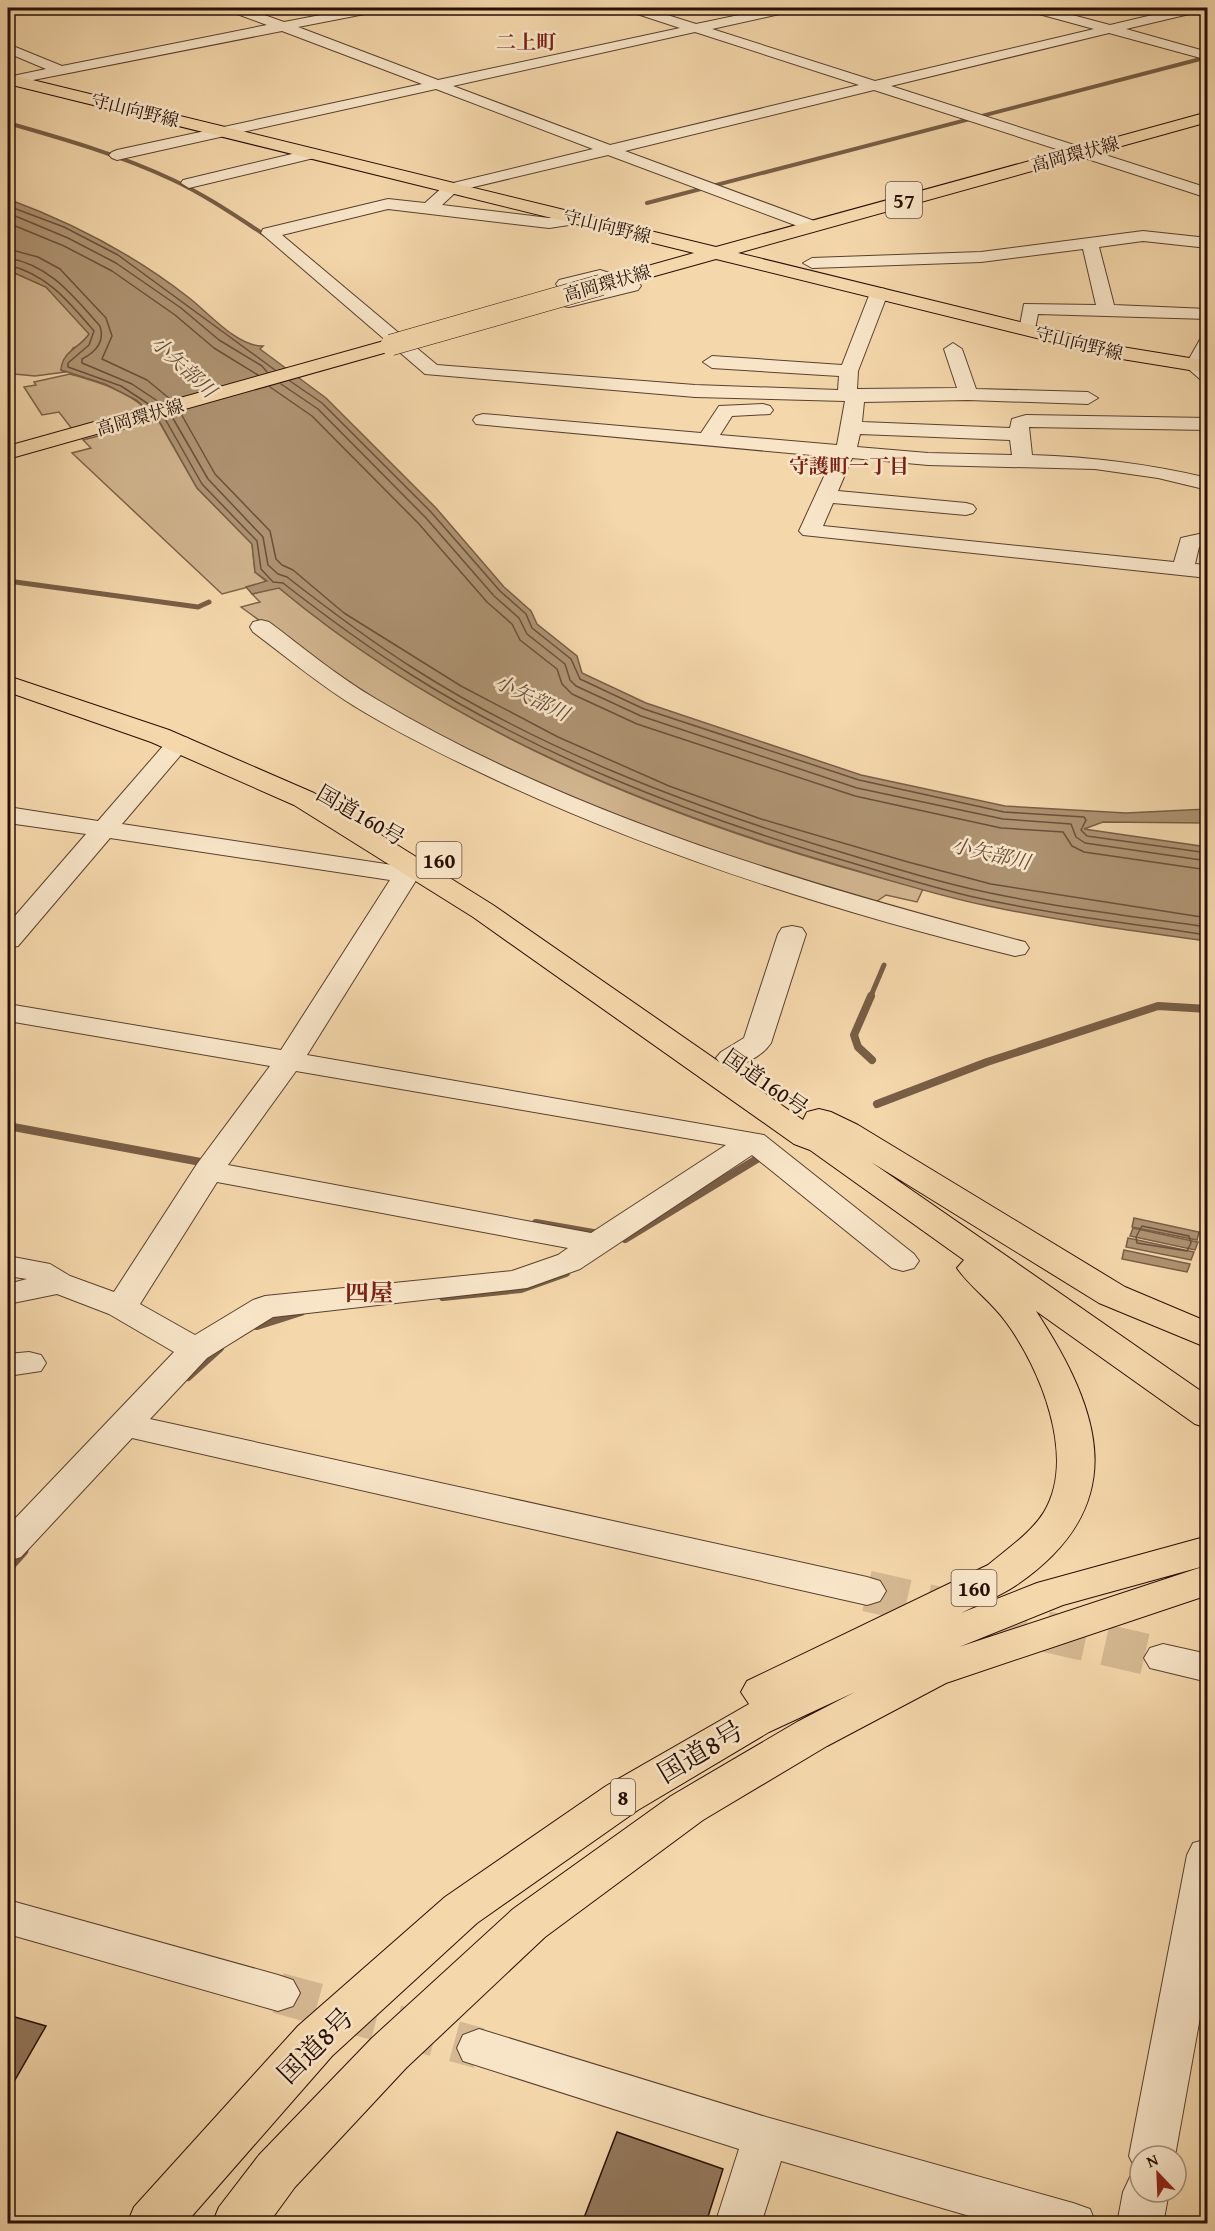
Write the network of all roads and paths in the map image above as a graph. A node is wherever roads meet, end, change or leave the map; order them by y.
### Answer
1 (234, 8) edge
2 (375, 8) edge
3 (633, 8) edge
4 (788, 8) edge
5 (1033, 8) edge
6 (1197, 8) edge
7 (283, 26) junction
8 (696, 28) junction
9 (1109, 29) junction
10 (8, 48) edge
11 (1208, 56) edge
12 (60, 70) junction
13 (9, 80) edge
14 (437, 84) junction
15 (874, 85) junction
16 (1208, 117) edge
17 (221, 132) junction
18 (609, 150) junction
19 (1082, 152) junction
20 (313, 154) junction
21 (117, 155) dead end
22 (189, 183) dead end
23 (451, 188) junction
24 (1208, 193) edge
25 (430, 208) junction
26 (576, 219) junction
27 (811, 226) junction
28 (792, 231) junction
29 (1208, 243) edge
30 (1090, 244) junction
31 (715, 253) junction
32 (809, 270) junction
33 (609, 282) junction
34 (879, 293) junction
35 (1106, 310) junction
36 (1208, 314) edge
37 (1028, 330) junction
38 (1208, 340) edge
39 (396, 343) junction
40 (953, 349) dead end
41 (712, 362) dead end
42 (1203, 370) edge
43 (849, 371) junction
44 (968, 394) junction
45 (1017, 397) junction
46 (1088, 398) dead end
47 (853, 413) junction
48 (483, 420) dead end
49 (1208, 424) edge
50 (1023, 428) junction
51 (707, 440) junction
52 (11, 452) edge
53 (845, 452) junction
54 (1022, 460) junction
55 (1208, 484) edge
56 (826, 496) junction
57 (966, 509) dead end
58 (1208, 538) edge
59 (1183, 570) junction
60 (1208, 572) edge
61 (261, 627) dead end
62 (8, 666) edge
63 (8, 684) edge
64 (179, 743) junction
65 (8, 815) edge
66 (104, 830) junction
67 (409, 871) junction
68 (792, 934) dead end
69 (8, 940) edge
70 (1015, 948) dead end
71 (8, 1012) edge
72 (730, 1058) junction
73 (289, 1060) junction
74 (818, 1132) junction
75 (753, 1141) junction
76 (208, 1172) junction
77 (597, 1244) junction
78 (903, 1261) dead end
79 (8, 1266) edge
80 (59, 1282) junction
81 (8, 1294) edge
82 (120, 1307) junction
83 (1208, 1336) edge
84 (195, 1350) junction
85 (1208, 1396) edge
86 (1208, 1415) edge
87 (137, 1427) junction
88 (8, 1548) edge
89 (1208, 1550) edge
90 (1208, 1580) edge
91 (867, 1591) tunnel mouth
92 (1163, 1658) tunnel mouth
93 (1208, 1668) edge
94 (1208, 1855) edge
95 (462, 1910) junction
96 (8, 1917) edge
97 (278, 1994) tunnel mouth
98 (479, 2048) tunnel mouth
99 (766, 2137) junction
100 (1154, 2144) edge
101 (1144, 2204) edge
102 (152, 2223) edge
103 (237, 2223) edge
104 (738, 2223) edge
105 (1073, 2223) edge
106 (1140, 2223) edge

1 - 7 street
2 - 7 street
3 - 8 street
4 - 8 street
5 - 9 street
6 - 9 street
7 - 12 street
7 - 14 street
8 - 14 street
8 - 15 street
9 - 11 street
9 - 15 street
10 - 12 street
12 - 13 street
13 - 17 main road, 守山向野線
14 - 17 street
14 - 18 street
15 - 18 street
15 - 19 street
16 - 19 main road, 高岡環状線 / 57
17 - 20 main road, 守山向野線
17 - 21 street
18 - 23 street
18 - 27 street
19 - 24 street
19 - 27 main road, 高岡環状線 / 57
20 - 22 street
20 - 23 main road, 守山向野線
23 - 25 street
23 - 26 main road, 守山向野線
25 - 26 street
25 - 39 street
26 - 31 main road, 守山向野線
27 - 28 main road, 高岡環状線 / 57
28 - 31 main road, 高岡環状線 / 57
28 - 32 street
29 - 30 street
30 - 32 street
30 - 35 street
31 - 32 main road, 守山向野線
31 - 33 main road, 高岡環状線 / 57
32 - 34 main road, 守山向野線
33 - 39 main road, 高岡環状線 / 57, bridge
33 - 39 street
34 - 37 main road, 守山向野線
34 - 43 street
35 - 36 street
35 - 37 street
37 - 42 main road, 守山向野線
38 - 42 street
39 - 47 street
39 - 52 main road, 高岡環状線 / 57
40 - 44 street
41 - 43 street
43 - 47 street
44 - 45 street
44 - 47 street
45 - 46 street
45 - 50 street
47 - 50 street
47 - 51 street
47 - 53 street
48 - 51 street
49 - 50 street
50 - 54 street
51 - 53 street
53 - 54 street
53 - 56 street
54 - 55 street
56 - 57 street
56 - 59 street
58 - 59 street
59 - 60 street
61 - 70 street
62 - 72 main road, 国道160号 / 160
63 - 64 main road, 国道160号 / 160
64 - 66 street
64 - 67 main road, 国道160号 / 160
65 - 66 street
66 - 67 street
66 - 69 street
67 - 73 street
67 - 74 main road, 国道160号 / 160
68 - 72 street
71 - 73 street
72 - 74 main road, 国道160号 / 160
73 - 75 street
73 - 76 street
74 - 83 main road, 160
74 - 85 main road, 160
74 - 86 main road, 160
74 - 95 main road, 160
75 - 77 street
75 - 78 street
76 - 77 street
76 - 82 street
77 - 84 street
79 - 80 street
80 - 81 street
80 - 82 street
82 - 84 street
84 - 87 street
87 - 88 street
87 - 91 street
89 - 95 main road, 国道8号 / 8
90 - 103 main road, 国道8号 / 8
92 - 93 street
94 - 100 street
95 - 102 main road, 国道8号 / 8
96 - 97 street
98 - 99 street
99 - 104 street
99 - 105 street
101 - 106 street

